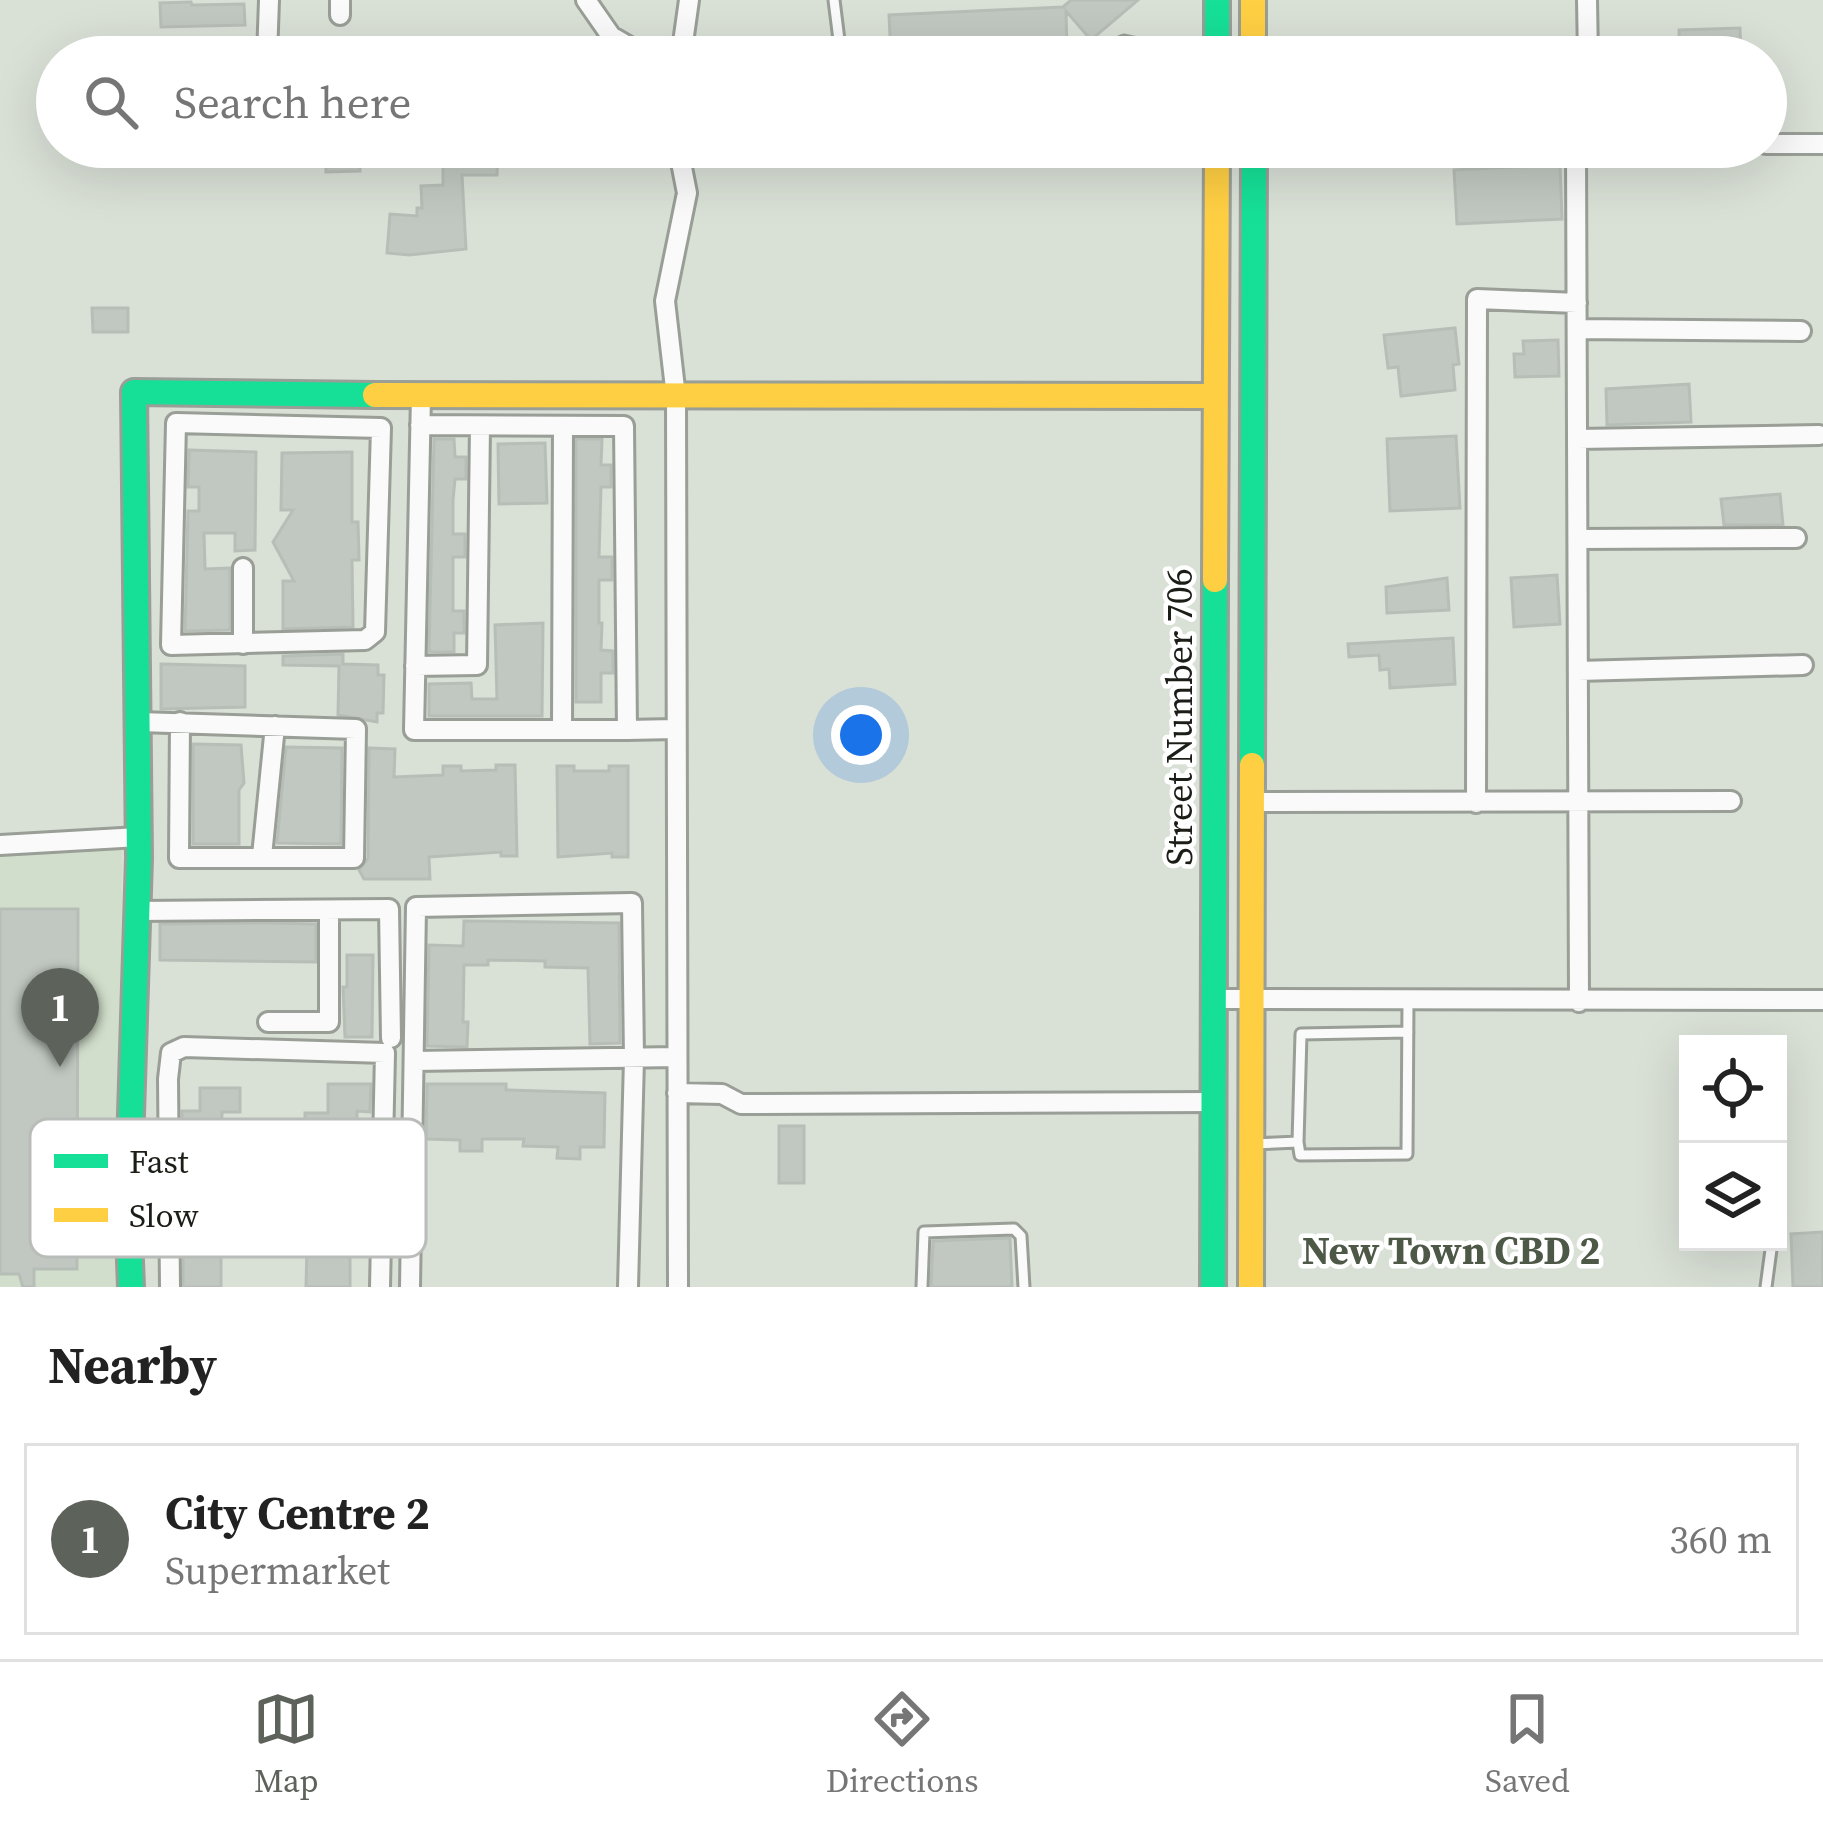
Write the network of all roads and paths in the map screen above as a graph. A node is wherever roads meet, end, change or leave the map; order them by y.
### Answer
1 (269, 0) edge
2 (586, 0) edge
3 (689, 0) edge
4 (834, 0) edge
5 (1217, 0) edge
6 (1253, 0) edge
7 (1587, 0) edge
8 (268, 36) edge
9 (611, 36) edge
10 (684, 36) edge
11 (838, 36) edge
12 (1217, 36) edge
13 (1253, 36) edge
14 (1588, 36) edge
15 (1787, 144) edge
16 (1823, 144) edge
17 (682, 168) edge
18 (1217, 168) edge
19 (1254, 168) edge
20 (1576, 168) edge
21 (1577, 303) junction
22 (1577, 329) junction
23 (1801, 332) dead end
24 (421, 396) junction
25 (1215, 396) junction
26 (676, 398) junction
27 (420, 425) junction
28 (480, 426) junction
29 (563, 427) junction
30 (1819, 435) dead end
31 (1577, 440) junction
32 (1796, 538) dead end
33 (1578, 539) junction
34 (136, 550) junction
35 (173, 551) junction
36 (243, 568) dead end
37 (243, 644) junction
38 (1803, 665) dead end
39 (416, 666) junction
40 (1578, 670) junction
41 (139, 722) junction
42 (180, 722) junction
43 (275, 726) junction
44 (675, 729) junction
45 (562, 730) junction
46 (627, 730) junction
47 (1731, 801) dead end
48 (1252, 802) junction
49 (1476, 803) junction
50 (1579, 804) junction
51 (139, 837) junction
52 (0, 845) edge
53 (262, 856) junction
54 (329, 910) junction
55 (137, 911) junction
56 (1251, 998) junction
57 (1215, 999) junction
58 (1408, 1000) junction
59 (1823, 1000) edge
60 (1579, 1002) junction
61 (268, 1022) dead end
62 (1408, 1032) junction
63 (391, 1038) dead end
64 (676, 1057) junction
65 (634, 1059) junction
66 (415, 1061) junction
67 (677, 1093) junction
68 (1215, 1102) junction
69 (131, 1119) edge
70 (170, 1119) edge
71 (384, 1119) edge
72 (414, 1119) edge
73 (1298, 1142) junction
74 (1252, 1144) junction
75 (1771, 1251) edge
76 (130, 1257) edge
77 (169, 1257) edge
78 (381, 1257) edge
79 (411, 1257) edge
80 (131, 1287) edge
81 (170, 1287) edge
82 (380, 1287) edge
83 (410, 1287) edge
84 (628, 1287) edge
85 (678, 1287) edge
86 (922, 1287) edge
87 (1024, 1287) edge
88 (1213, 1287) edge
89 (1251, 1287) edge
90 (1766, 1287) edge

1 - 8 street
2 - 9 street
3 - 10 street
4 - 11 lane
5 - 12 street
6 - 13 street
7 - 14 street
15 - 16 street
17 - 26 street
18 - 25 street, Street Number 706
19 - 48 street
20 - 21 street
21 - 22 street
21 - 49 street
22 - 23 street
22 - 31 street
24 - 26 street
24 - 27 street
24 - 34 street
25 - 26 street
25 - 57 street, Street Number 706
26 - 44 street
27 - 28 street
27 - 39 street
28 - 29 street
28 - 39 street
29 - 45 street
29 - 46 street
30 - 31 street
31 - 33 street
32 - 33 street
33 - 40 street
34 - 35 street
34 - 41 street
35 - 37 street
35 - 37 street
36 - 37 street
38 - 40 street
39 - 45 street
40 - 50 street
41 - 42 street
41 - 51 street
42 - 43 street
42 - 53 street
43 - 53 street
43 - 53 street
44 - 46 street
44 - 64 street
45 - 46 street
47 - 50 street
48 - 49 street
48 - 56 street
49 - 50 street
50 - 60 street
51 - 52 street
51 - 55 street
54 - 55 street
54 - 61 street
54 - 63 street
55 - 69 street
56 - 57 street
56 - 58 street
56 - 74 street
57 - 68 street, Street Number 706
58 - 60 street
58 - 62 lane
59 - 60 street
62 - 73 lane
62 - 73 lane
64 - 65 street
64 - 67 street
65 - 66 street
65 - 66 street
65 - 84 street
66 - 72 street
67 - 68 street
67 - 85 street
68 - 88 street, Street Number 706
70 - 71 street
73 - 74 lane
74 - 89 street
75 - 90 lane
76 - 80 street
77 - 81 street
78 - 82 street
79 - 83 street
86 - 87 lane

